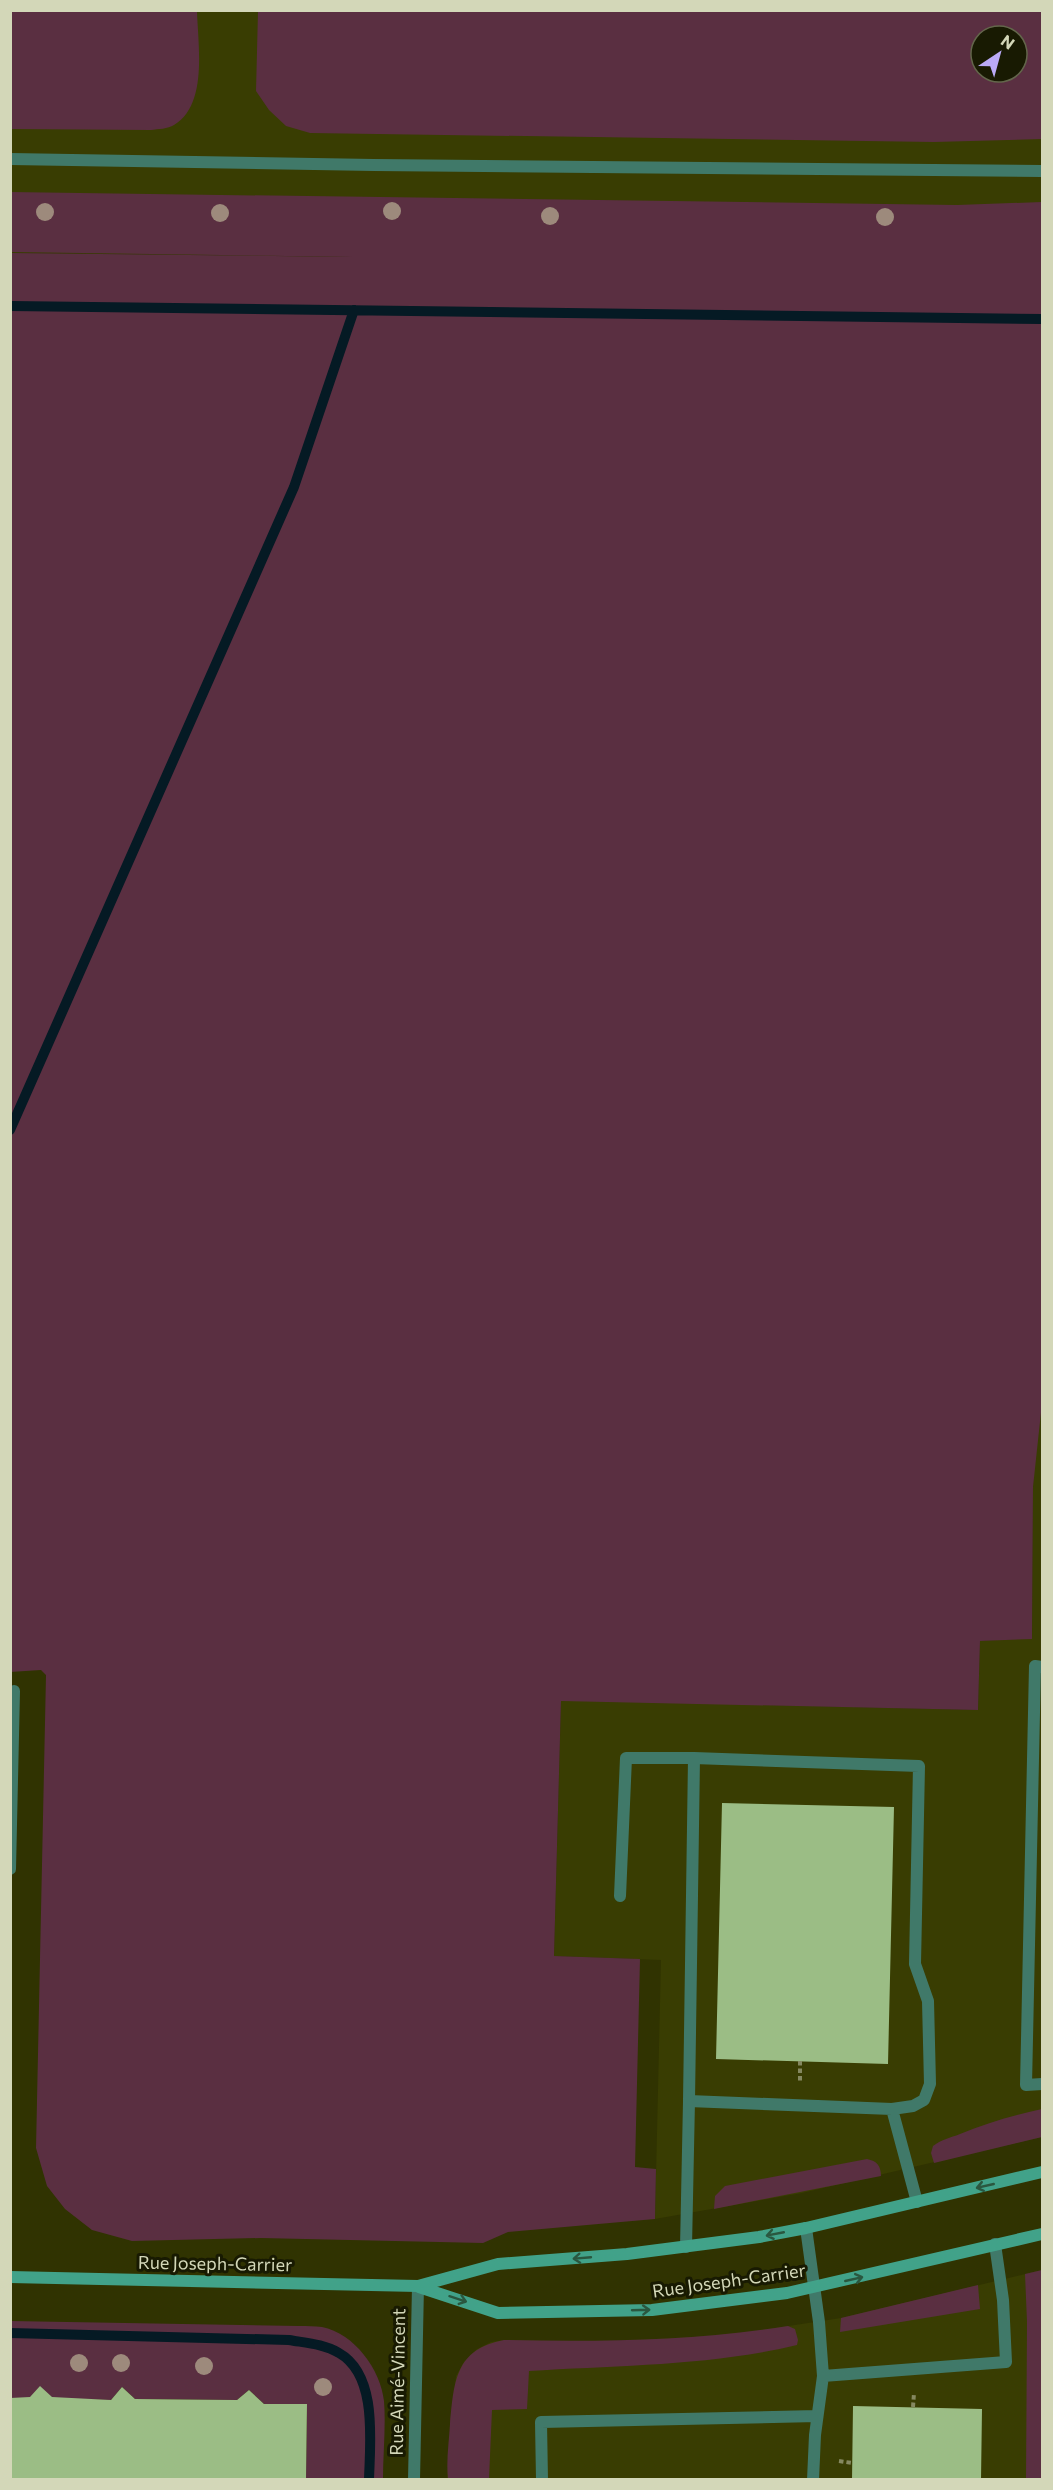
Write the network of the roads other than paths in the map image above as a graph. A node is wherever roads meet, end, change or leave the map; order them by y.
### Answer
1 (10, 159) edge
2 (1042, 171) edge
3 (1042, 1667) edge
4 (14, 1691) dead end
5 (694, 1758) junction
6 (10, 1869) edge
7 (620, 1896) dead end
8 (1042, 2084) edge
9 (689, 2101) junction
10 (892, 2109) junction
11 (1042, 2172) edge
12 (917, 2202) junction
13 (806, 2228) junction
14 (1042, 2234) edge
15 (995, 2244) junction
16 (686, 2247) junction
17 (10, 2277) edge
18 (418, 2286) junction
19 (813, 2288) junction
20 (823, 2376) junction
21 (817, 2416) junction
22 (414, 2480) edge
23 (542, 2480) edge
24 (813, 2480) edge

1 - 2 street
3 - 8 street
4 - 6 street
5 - 7 street
5 - 9 street
5 - 10 street
9 - 10 street
9 - 16 street
10 - 12 street
11 -> 12 street, Rue Joseph-Carrier
12 - 13 street, Rue Joseph-Carrier
13 -> 16 street, Rue Joseph-Carrier
13 - 19 street
14 - 15 street, Rue Joseph-Carrier
19 -> 15 street, Rue Joseph-Carrier
15 - 20 street
16 -> 18 street, Rue Joseph-Carrier
17 - 18 street, Rue Joseph-Carrier
18 -> 19 street, Rue Joseph-Carrier
18 - 22 street, Rue Aimé-Vincent
19 - 20 street
20 - 21 street
21 - 23 street
21 - 24 street

